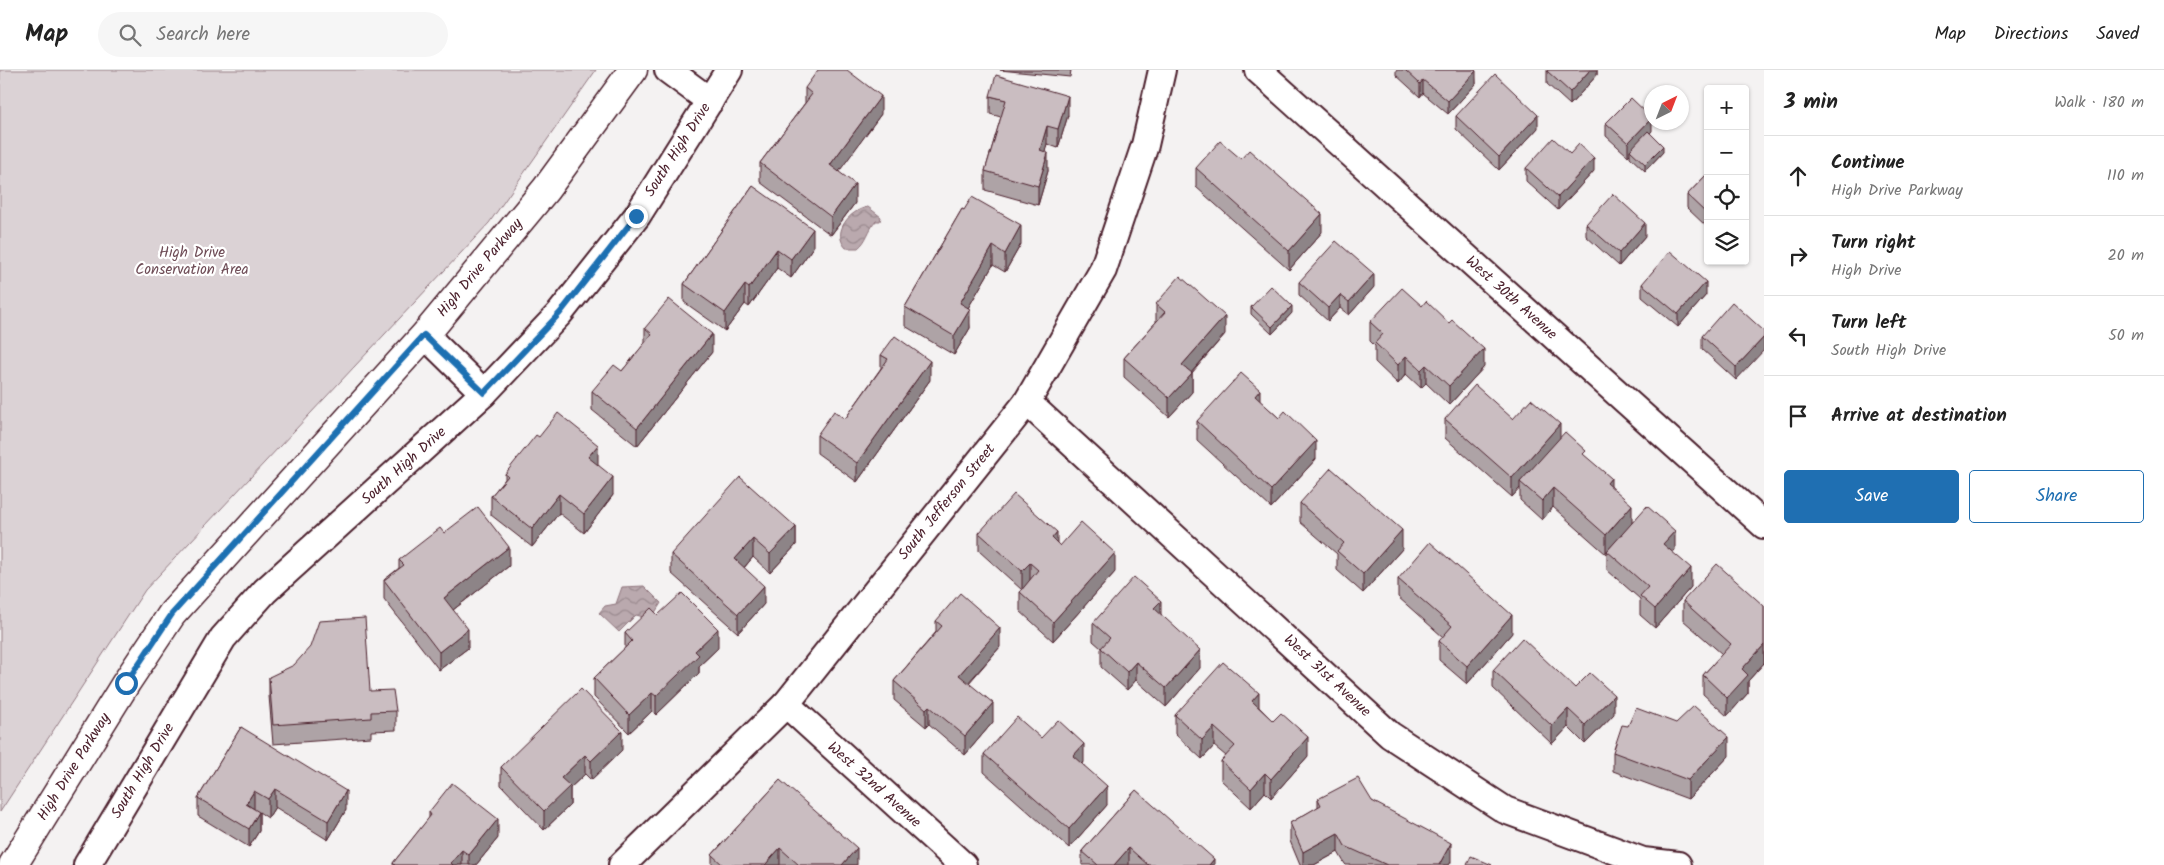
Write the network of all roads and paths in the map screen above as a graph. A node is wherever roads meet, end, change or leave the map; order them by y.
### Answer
1 (633, 70) edge
2 (668, 70) edge
3 (729, 70) edge
4 (1162, 70) edge
5 (1258, 70) edge
6 (710, 101) junction
7 (424, 335) junction
8 (484, 393) junction
9 (1027, 402) junction
10 (1764, 525) edge
11 (786, 704) junction
12 (13, 865) edge
13 (87, 865) edge
14 (622, 865) edge
15 (963, 865) edge
16 (1678, 865) edge

1 - 7 main road, High Drive Parkway
2 - 6 street
3 - 6 street, South High Drive
4 - 9 street, South Jefferson Street
5 - 10 street, West 30th Avenue
6 - 8 street, South High Drive
7 - 8 street
7 - 12 main road, High Drive Parkway
8 - 13 street, South High Drive
9 - 11 street, South Jefferson Street
9 - 16 street, West 31st Avenue
11 - 14 street, South Jefferson Street
11 - 15 street, West 32nd Avenue

